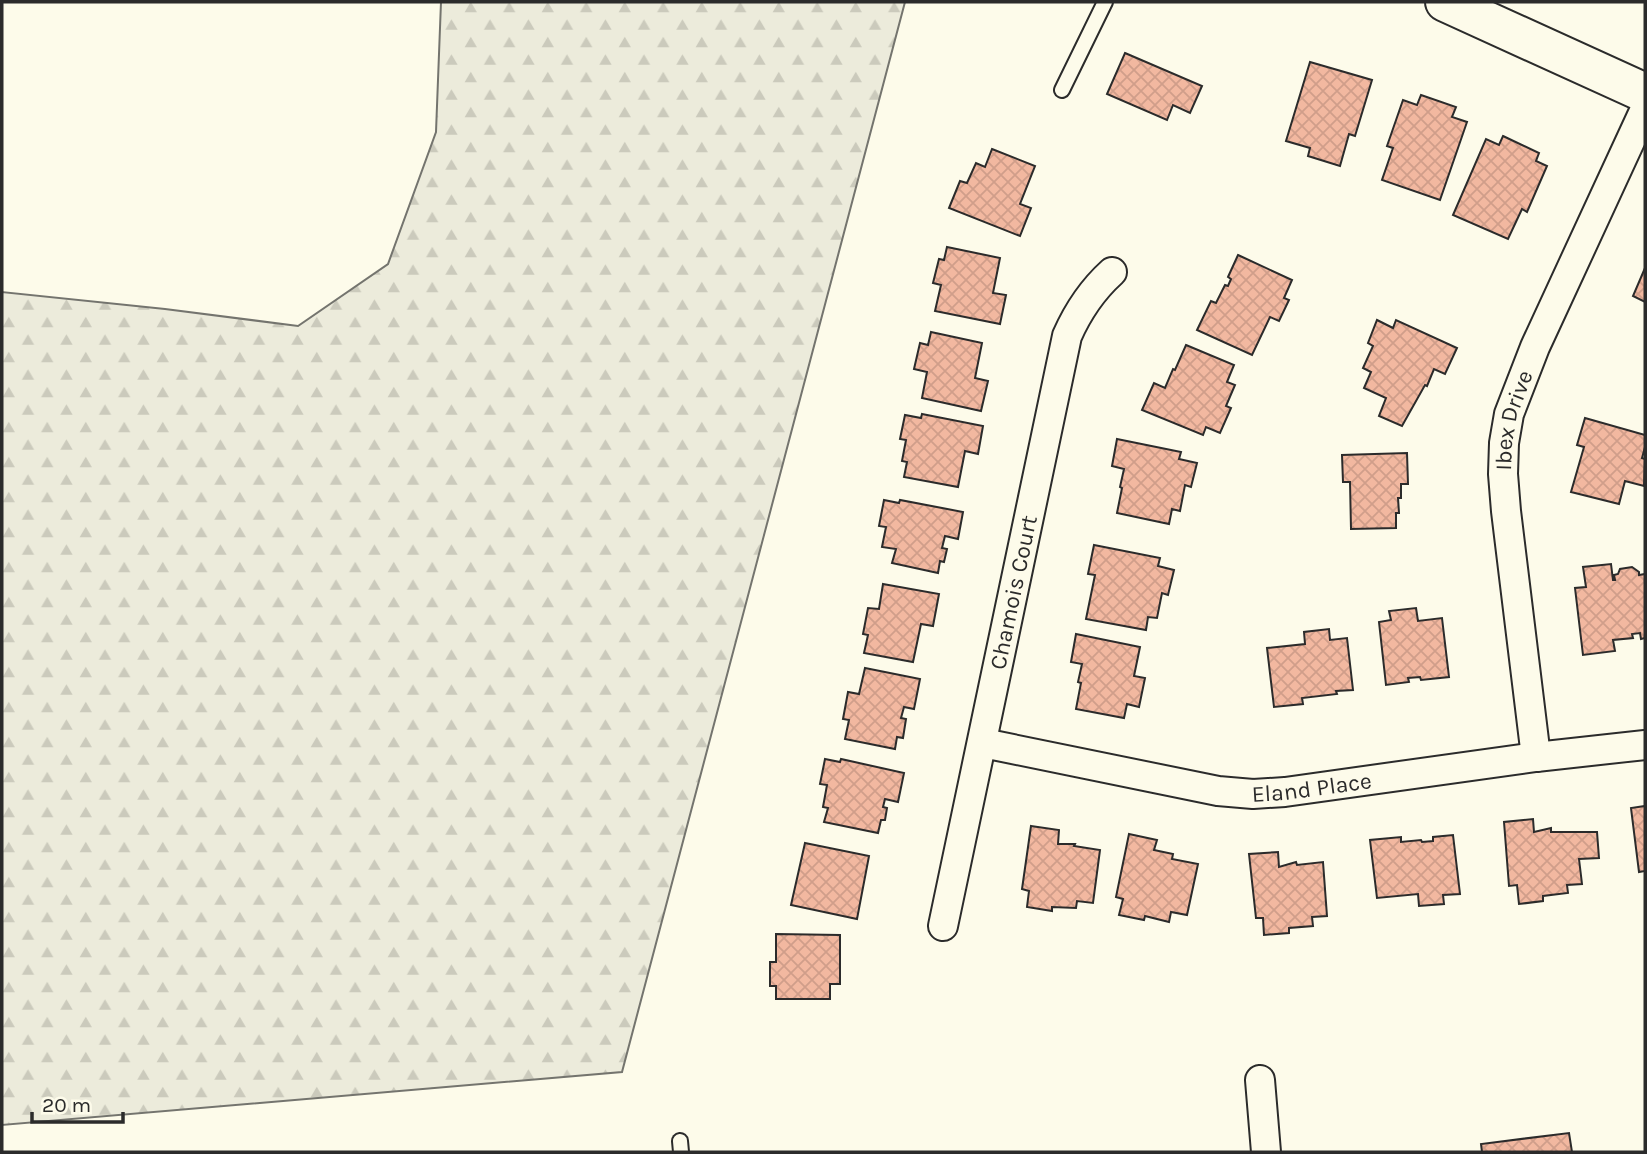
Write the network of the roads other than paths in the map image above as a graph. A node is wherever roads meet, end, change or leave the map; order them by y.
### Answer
1 (1105, 2) edge
2 (1445, 2) edge
3 (1062, 90) dead end
4 (1645, 93) edge
5 (1645, 109) edge
6 (1111, 272) dead end
7 (983, 743) junction
8 (1645, 744) edge
9 (1536, 757) junction
10 (943, 926) dead end
11 (1260, 1080) dead end
12 (1266, 1152) edge

1 - 3 lane
2 - 4 street
5 - 9 street, Ibex Drive
6 - 7 street, Chamois Court
7 - 9 street, Eland Place
7 - 10 street, Chamois Court
8 - 9 street, Eland Place
11 - 12 street

